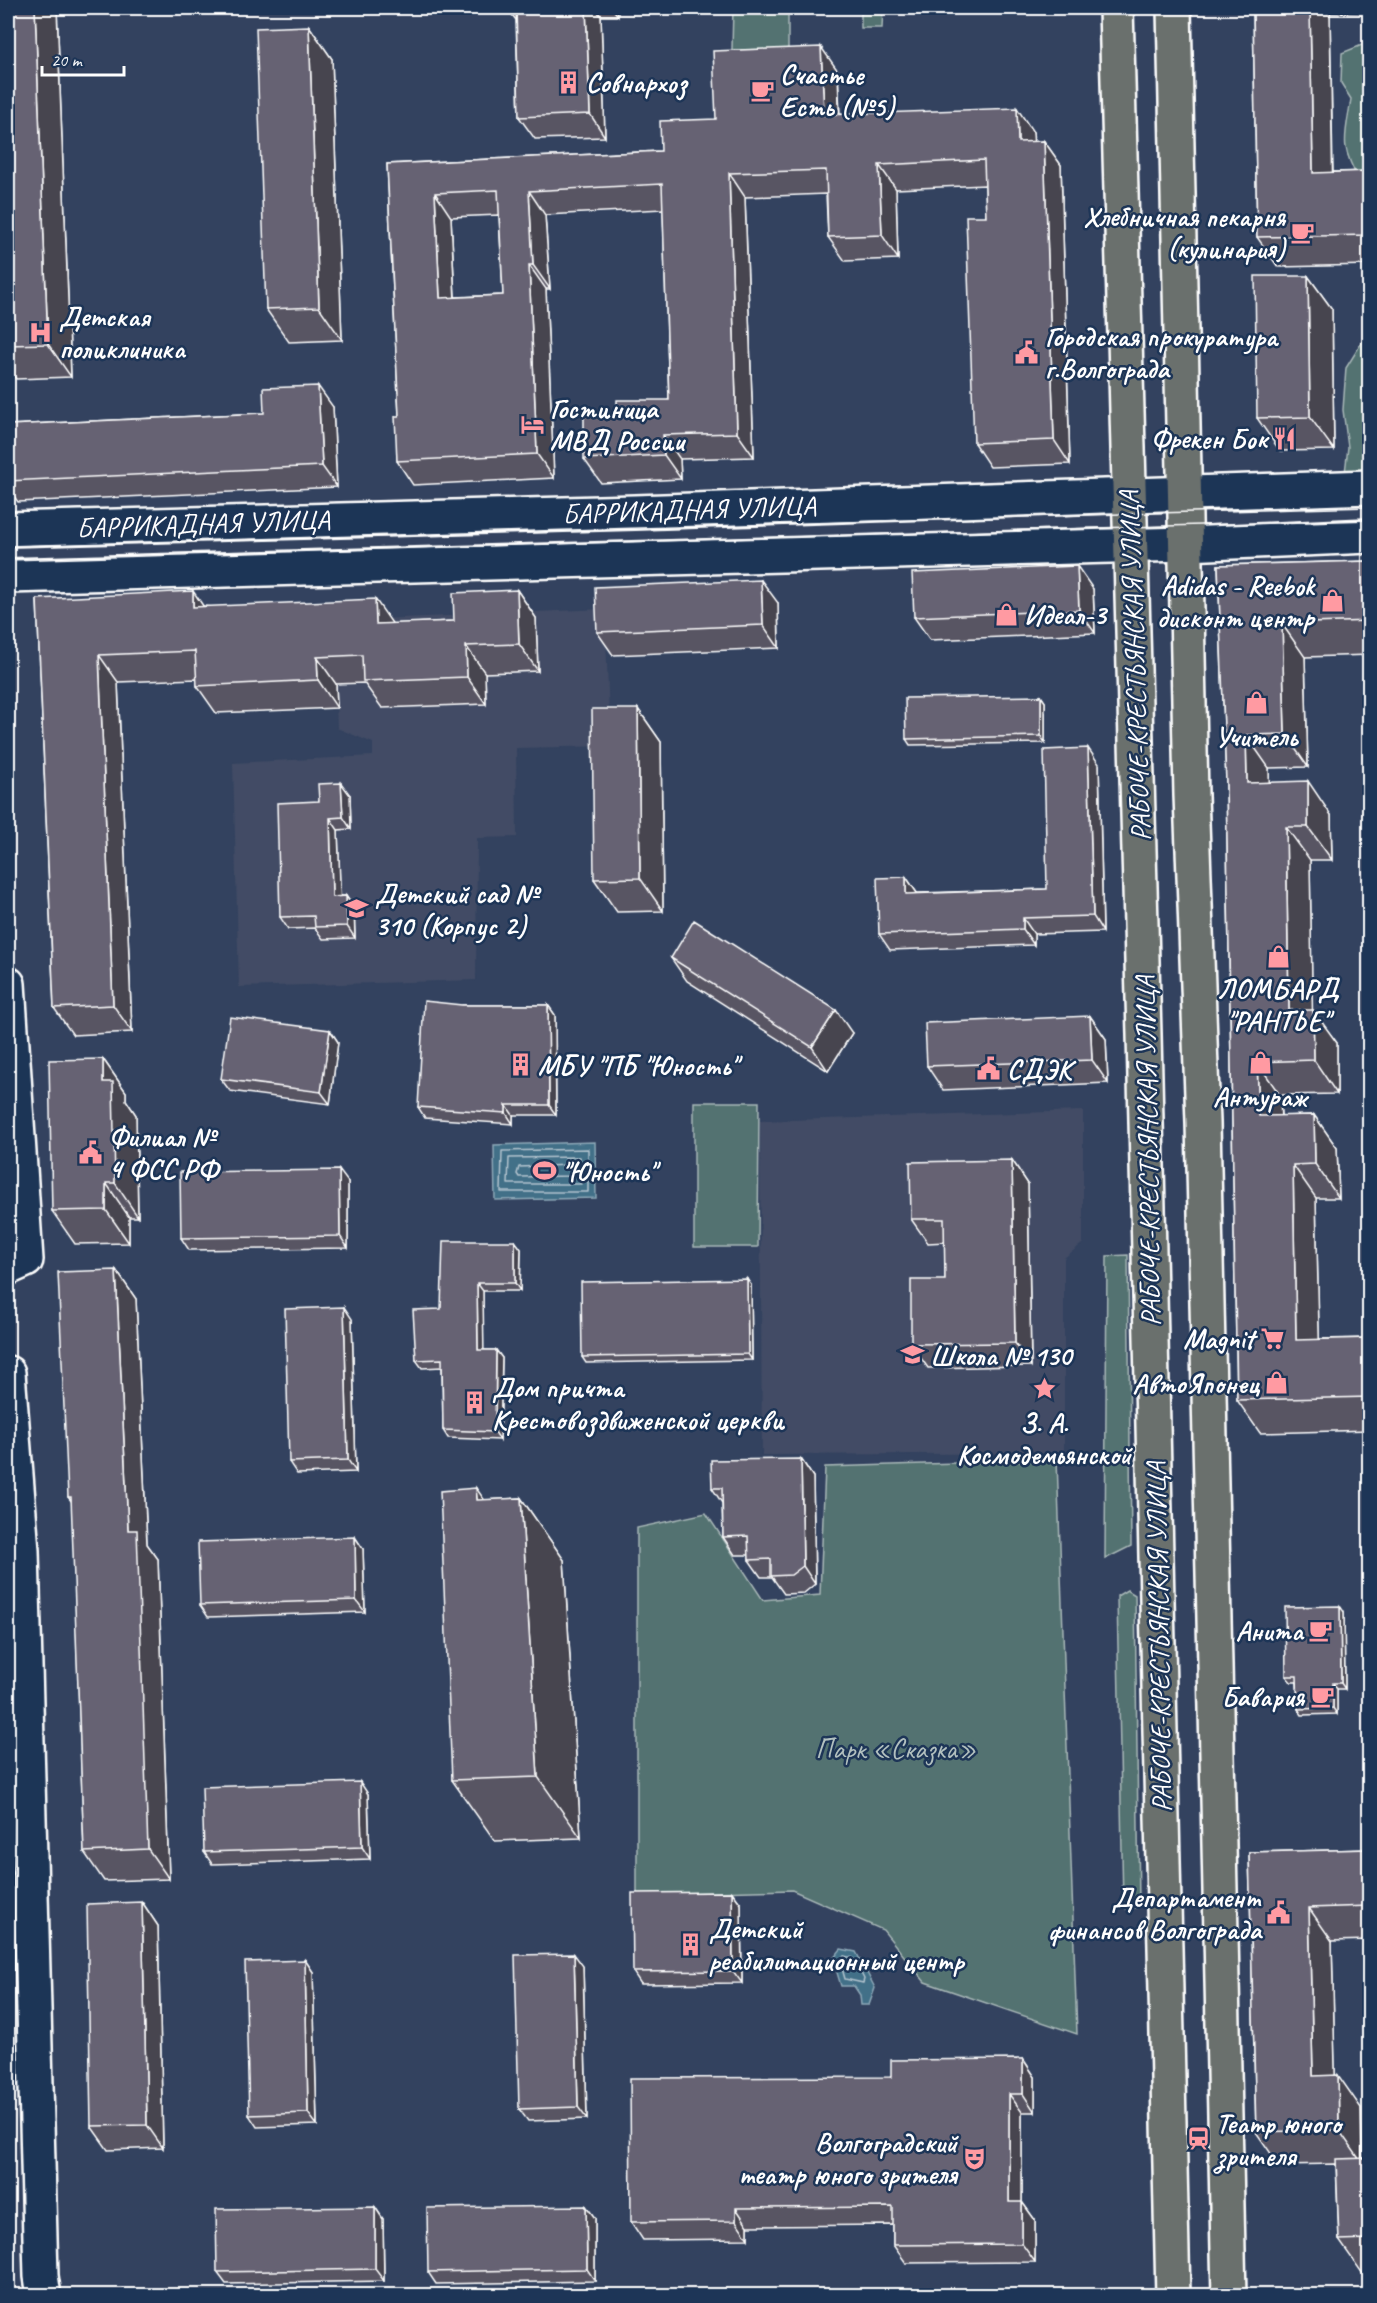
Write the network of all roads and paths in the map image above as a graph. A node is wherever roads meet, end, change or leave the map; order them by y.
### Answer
1 (1116, 8) edge
2 (1174, 8) edge
3 (1370, 487) edge
4 (1186, 493) junction
5 (1128, 495) junction
6 (8, 529) edge
7 (1370, 536) edge
8 (1186, 544) junction
9 (1130, 545) junction
10 (8, 576) edge
11 (8, 984) edge
12 (12, 1158) edge
13 (8, 1268) edge
14 (8, 1373) edge
15 (44, 2295) edge
16 (1173, 2295) edge
17 (1229, 2295) edge

1 - 5 main road, РАБОЧЕ-КРЕСТЬЯНСКАЯ УЛИЦА
2 - 4 main road, РАБОЧЕ-КРЕСТЬЯНСКАЯ УЛИЦА
3 - 4 street, БАРРИКАДНАЯ УЛИЦА
4 - 5 street, БАРРИКАДНАЯ УЛИЦА
4 - 8 main road, РАБОЧЕ-КРЕСТЬЯНСКАЯ УЛИЦА
5 - 6 street, БАРРИКАДНАЯ УЛИЦА
5 - 9 main road, РАБОЧЕ-КРЕСТЬЯНСКАЯ УЛИЦА
7 - 8 street, БАРРИКАДНАЯ УЛИЦА
8 - 9 street, БАРРИКАДНАЯ УЛИЦА
8 - 17 main road, РАБОЧЕ-КРЕСТЬЯНСКАЯ УЛИЦА
9 - 10 street, БАРРИКАДНАЯ УЛИЦА
9 - 16 main road, РАБОЧЕ-КРЕСТЬЯНСКАЯ УЛИЦА
11 - 12 street
12 - 13 street
14 - 15 street

